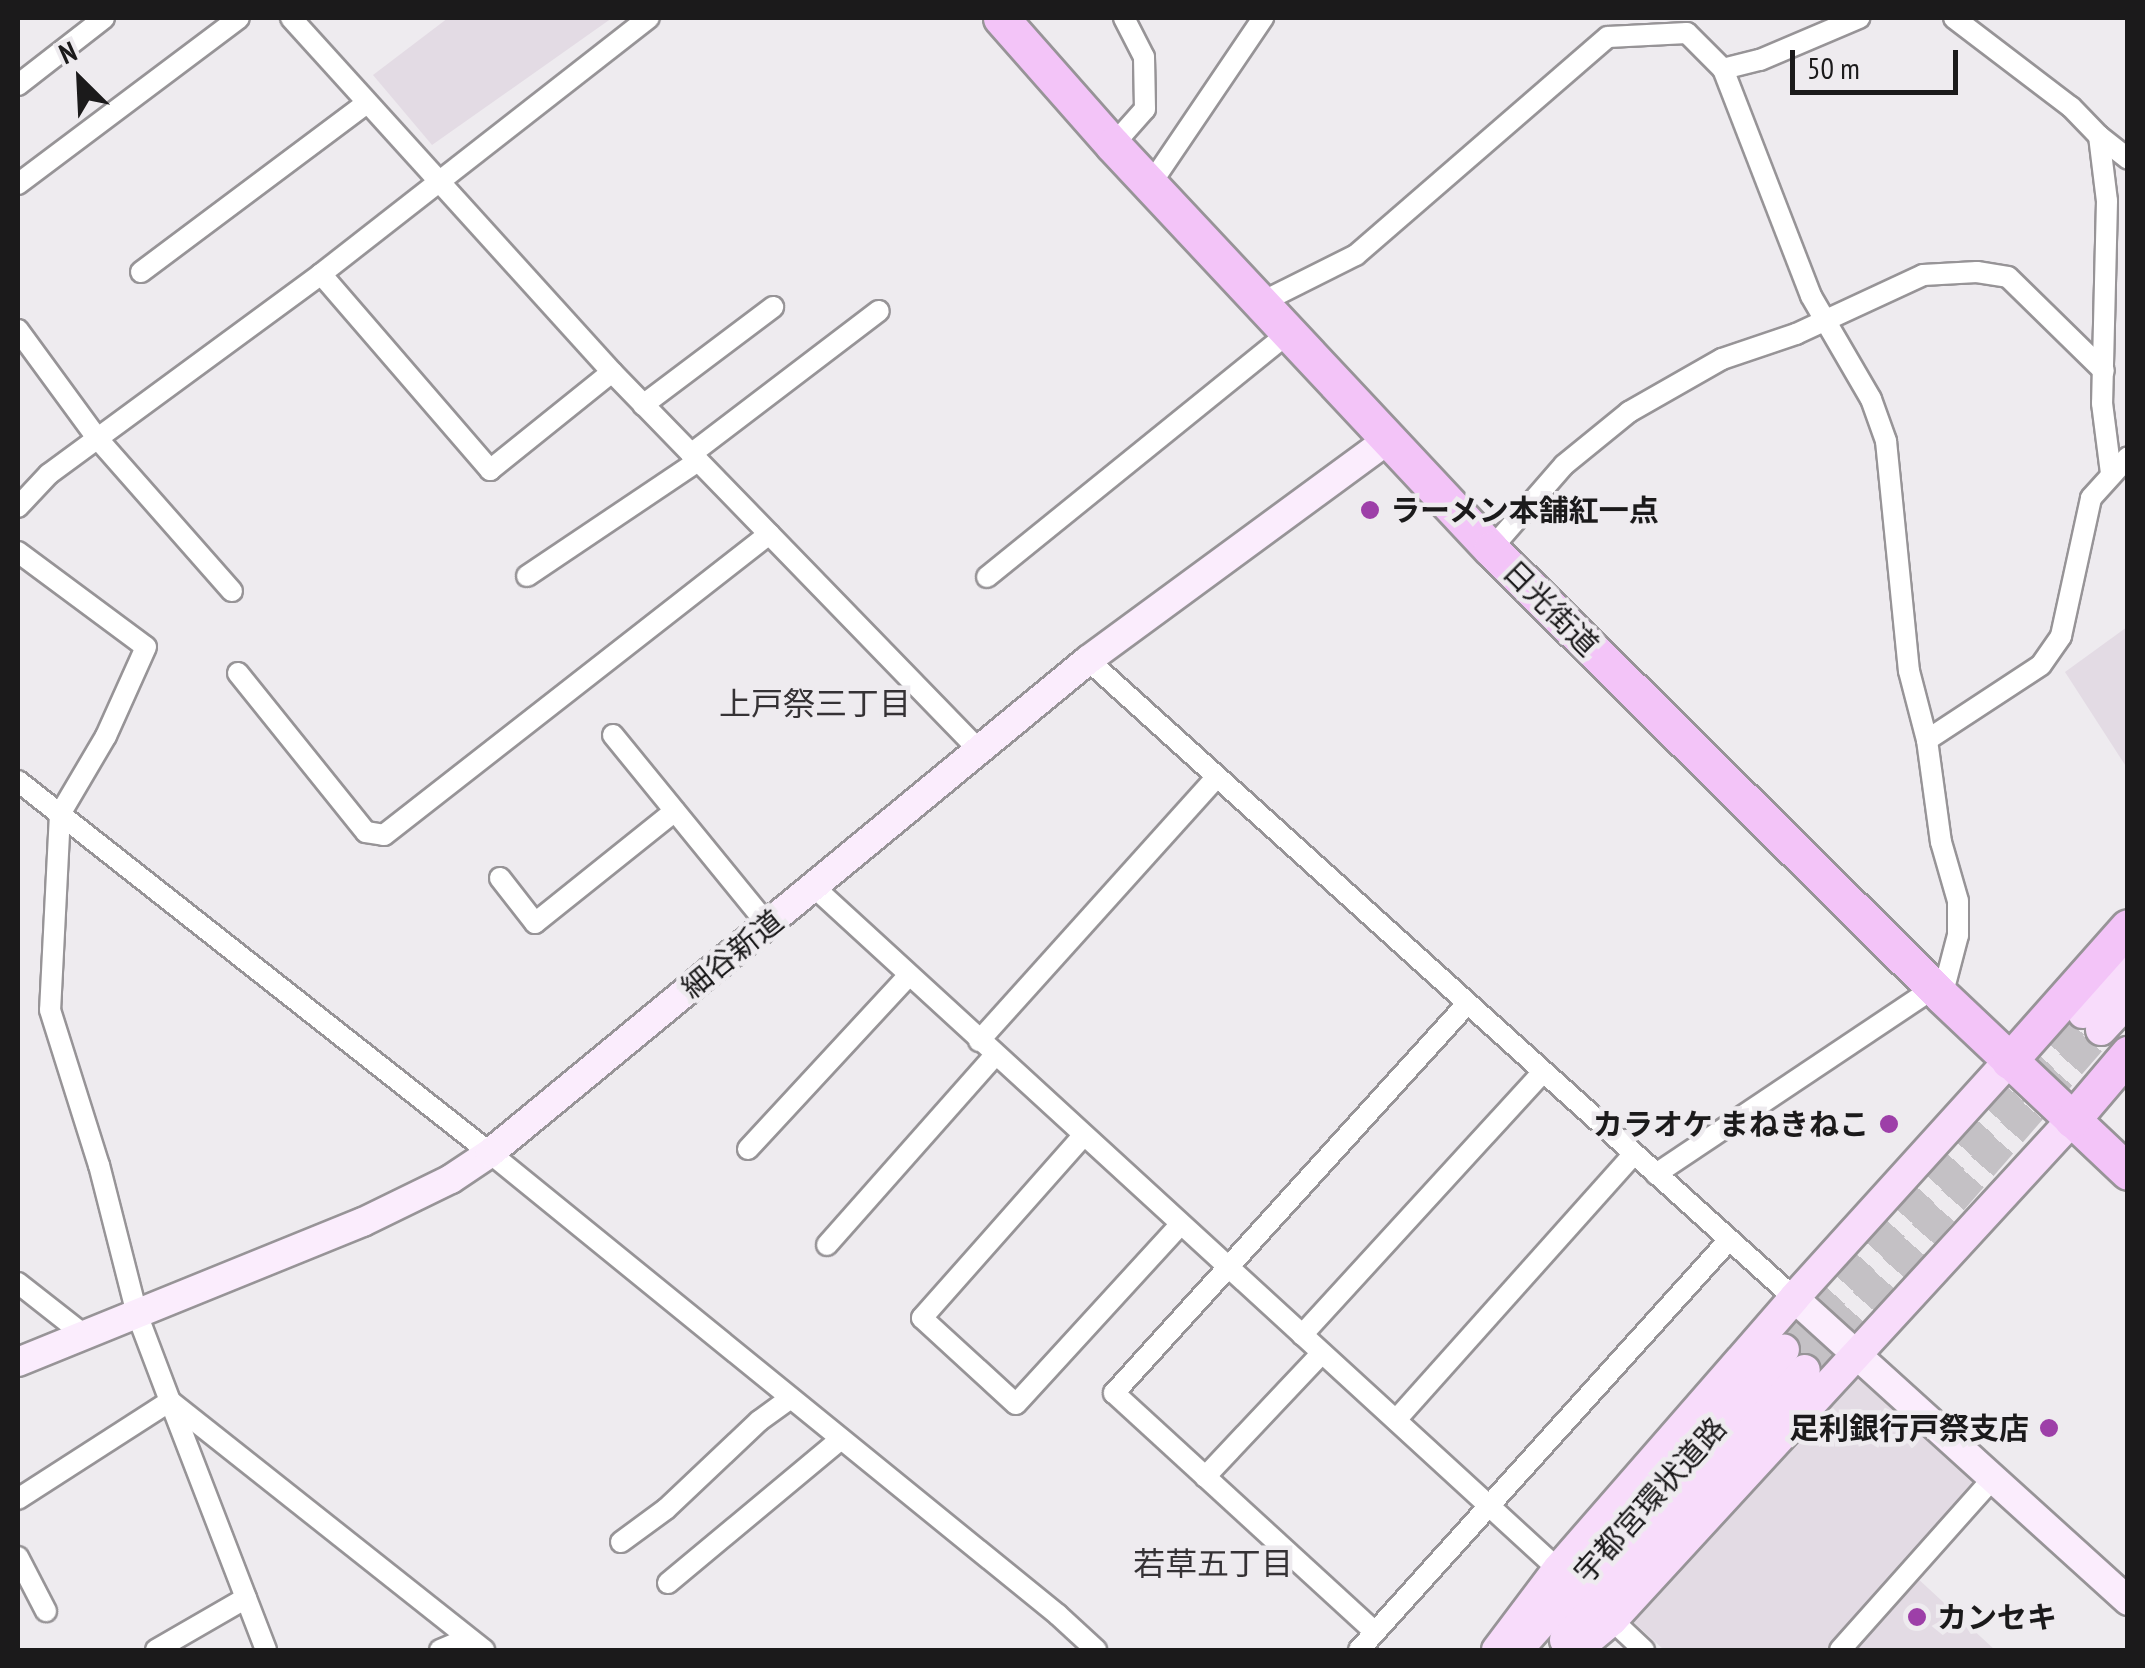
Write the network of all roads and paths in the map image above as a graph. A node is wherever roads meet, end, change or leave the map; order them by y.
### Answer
1 (104, 18) edge
2 (239, 18) edge
3 (291, 18) edge
4 (648, 18) edge
5 (1001, 18) edge
6 (1124, 18) edge
7 (1263, 18) edge
8 (1595, 18) edge
9 (1860, 18) edge
10 (1954, 18) edge
11 (1608, 37) junction
12 (1722, 69) junction
13 (18, 85) edge
14 (367, 103) junction
15 (2099, 136) junction
16 (1113, 146) junction
17 (2128, 159) edge
18 (435, 180) junction
19 (18, 184) edge
20 (1150, 185) junction
21 (140, 272) dead end
22 (320, 274) junction
23 (1260, 303) junction
24 (774, 308) dead end
25 (879, 311) dead end
26 (1826, 319) junction
27 (18, 330) edge
28 (1288, 333) junction
29 (612, 372) junction
30 (2104, 372) junction
31 (643, 404) junction
32 (97, 438) junction
33 (1386, 441) junction
34 (2128, 456) edge
35 (695, 458) junction
36 (2111, 473) junction
37 (18, 507) edge
38 (769, 534) junction
39 (1491, 549) junction
40 (18, 552) edge
41 (527, 576) dead end
42 (987, 577) dead end
43 (232, 591) dead end
44 (1088, 660) junction
45 (238, 673) dead end
46 (613, 735) dead end
47 (1928, 740) junction
48 (978, 749) junction
49 (1216, 778) junction
50 (18, 781) edge
51 (675, 811) junction
52 (60, 814) junction
53 (500, 878) dead end
54 (814, 886) junction
55 (768, 925) junction
56 (2128, 928) edge
57 (2128, 963) edge
58 (909, 975) junction
59 (1938, 992) junction
60 (2128, 1001) edge
61 (1467, 1004) junction
62 (987, 1048) junction
63 (2128, 1054) edge
64 (2009, 1062) junction
65 (1543, 1072) junction
66 (2072, 1120) junction
67 (1083, 1136) junction
68 (748, 1149) dead end
69 (490, 1154) junction
70 (1634, 1154) junction
71 (2128, 1172) edge
72 (1656, 1174) junction
73 (1180, 1225) junction
74 (1730, 1240) junction
75 (826, 1245) dead end
76 (1225, 1266) junction
77 (18, 1282) edge
78 (1794, 1298) junction
79 (137, 1314) junction
80 (84, 1335) junction
81 (1302, 1335) junction
82 (1322, 1353) junction
83 (1857, 1354) junction
84 (18, 1362) edge
85 (791, 1398) junction
86 (170, 1401) junction
87 (1396, 1420) junction
88 (841, 1438) junction
89 (1205, 1477) junction
90 (1993, 1478) junction
91 (18, 1498) edge
92 (1490, 1505) junction
93 (622, 1542) dead end
94 (18, 1557) edge
95 (1558, 1569) junction
96 (668, 1583) dead end
97 (246, 1598) junction
98 (2128, 1601) edge
99 (46, 1610) dead end
100 (1612, 1620) junction
101 (1375, 1632) junction
102 (476, 1644) edge
103 (156, 1650) edge
104 (266, 1650) edge
105 (440, 1650) edge
106 (1096, 1650) edge
107 (1358, 1650) edge
108 (1497, 1650) edge
109 (1517, 1650) edge
110 (1556, 1650) edge
111 (1576, 1650) edge
112 (1644, 1650) edge
113 (1840, 1650) edge

1 - 13 street
2 - 19 street
3 - 14 street
4 - 18 street
5 - 16 highway, 日光街道
6 - 16 street
7 - 20 street
8 - 11 street
9 - 12 street
10 - 15 street
11 - 12 street
11 - 23 street
12 - 26 street
14 - 18 street
14 - 21 street
15 - 17 street
15 - 30 street
16 - 20 highway, 日光街道
18 - 22 street
18 - 29 street
20 - 23 highway, 日光街道
22 - 29 street
22 - 32 street
23 - 28 highway, 日光街道
24 - 31 street
25 - 35 street
26 - 30 street
26 - 39 street
26 - 47 street
27 - 32 street
28 - 33 highway, 日光街道
28 - 42 street
29 - 31 street
30 - 36 street
31 - 35 street
32 - 37 street
32 - 43 street
33 - 39 highway, 日光街道
33 - 44 street, 細谷新道
34 - 36 street
35 - 38 street
35 - 41 street
36 - 47 street
38 - 45 street
38 - 48 street
39 - 59 highway, 日光街道
40 - 52 street
44 - 48 street, 細谷新道
44 - 49 street
46 - 51 street
47 - 59 street
48 - 54 street, 細谷新道
49 - 61 street
49 - 62 street
50 - 52 street
51 - 53 street
51 - 55 street
52 - 69 street
52 - 79 street
54 - 55 street, 細谷新道
54 - 58 street
55 - 69 street, 細谷新道
56 - 64 highway
57 - 60 main road
58 - 62 street
58 - 68 street
59 - 64 highway, 日光街道
59 - 72 street
61 - 65 street
61 - 76 street
62 - 67 street
62 - 75 street
63 - 66 highway
64 - 66 highway, 日光街道
64 - 78 main road
65 - 70 street
65 - 81 street
66 - 71 highway, 日光街道
66 - 83 main road
67 - 73 street
67 - 73 street
69 - 79 street, 細谷新道
69 - 85 street
70 - 72 street
70 - 87 street
72 - 74 street
73 - 76 street
74 - 78 street
74 - 92 street
76 - 81 street
76 - 89 street
77 - 80 street
78 - 83 street
78 - 95 main road
79 - 80 street, 細谷新道
79 - 86 street
80 - 84 street, 細谷新道
81 - 82 street
82 - 87 street
82 - 89 street
83 - 90 street
83 - 100 main road
85 - 88 street
85 - 93 street
86 - 91 street
86 - 97 street
86 - 102 street
87 - 92 street
88 - 96 street
88 - 106 street
89 - 101 street
90 - 98 street
90 - 113 street
92 - 95 street
92 - 101 street
94 - 99 street
95 - 108 main road
97 - 103 street
97 - 104 street
100 - 111 main road
100 - 112 street
101 - 107 street
102 - 105 street
109 - 110 main road, 宇都宮環状道路

